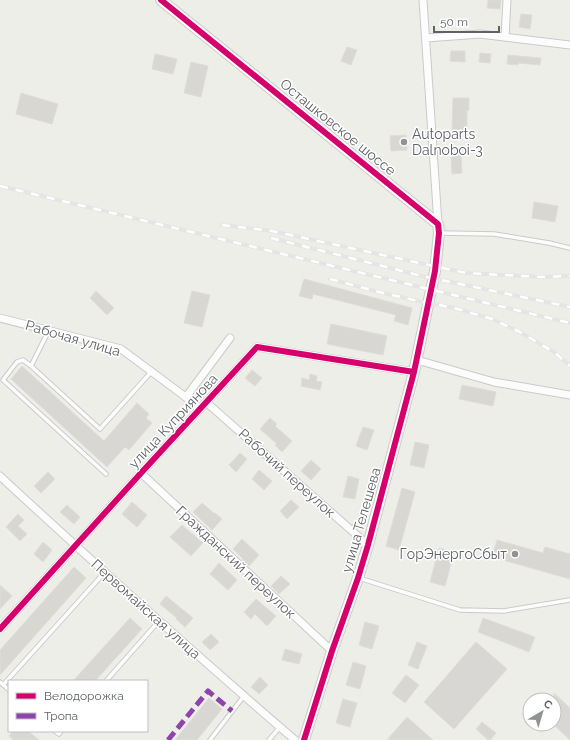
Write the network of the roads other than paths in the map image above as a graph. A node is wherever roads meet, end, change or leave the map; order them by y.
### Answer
1 (161, 0) edge
2 (423, 0) edge
3 (507, 0) edge
4 (505, 37) junction
5 (426, 38) junction
6 (570, 45) edge
7 (438, 228) junction
8 (570, 248) edge
9 (0, 318) edge
10 (49, 330) junction
11 (230, 338) dead end
12 (417, 360) junction
13 (31, 366) junction
14 (152, 371) junction
15 (414, 372) junction
16 (570, 395) edge
17 (186, 397) junction
18 (206, 402) junction
19 (200, 409) junction
20 (141, 473) junction
21 (106, 474) dead end
22 (0, 476) edge
23 (368, 545) junction
24 (75, 546) junction
25 (105, 572) junction
26 (358, 578) junction
27 (570, 600) edge
28 (159, 621) junction
29 (0, 629) edge
30 (332, 651) junction
31 (107, 680) edge
32 (1, 683) edge
33 (244, 696) junction
34 (280, 727) junction
35 (210, 740) edge
36 (269, 740) edge
37 (295, 740) edge
38 (304, 740) edge

1 - 7 street, Осташковское шоссе
2 - 5 street
3 - 4 street
4 - 5 street
4 - 6 street
5 - 7 street
7 - 8 lane
7 - 12 street, улица Телешева
9 - 10 street, Рабочая улица
10 - 13 lane
10 - 14 street, Рабочая улица
11 - 17 street
12 - 15 street, улица Телешева
12 - 16 street
13 - 14 lane
13 - 21 lane
14 - 17 street, Рабочая улица
15 - 18 street, улица Куприянова
15 - 23 street, улица Телешева
17 - 19 street, Рабочая улица
18 - 19 street, улица Куприянова
18 - 23 street, Рабочий переулок
19 - 20 street, улица Куприянова
20 - 24 street, улица Куприянова
20 - 30 street, Гражданский переулок
22 - 24 street, Первомайская улица
23 - 26 street, улица Телешева
24 - 25 street, Первомайская улица
24 - 29 street, улица Куприянова
25 - 28 street, Первомайская улица
25 - 32 lane
26 - 27 lane
26 - 30 street, улица Телешева
28 - 31 lane
28 - 33 street, Первомайская улица
30 - 38 street, улица Телешева
33 - 34 street, Первомайская улица
33 - 35 lane
34 - 36 lane
34 - 37 street, Первомайская улица

